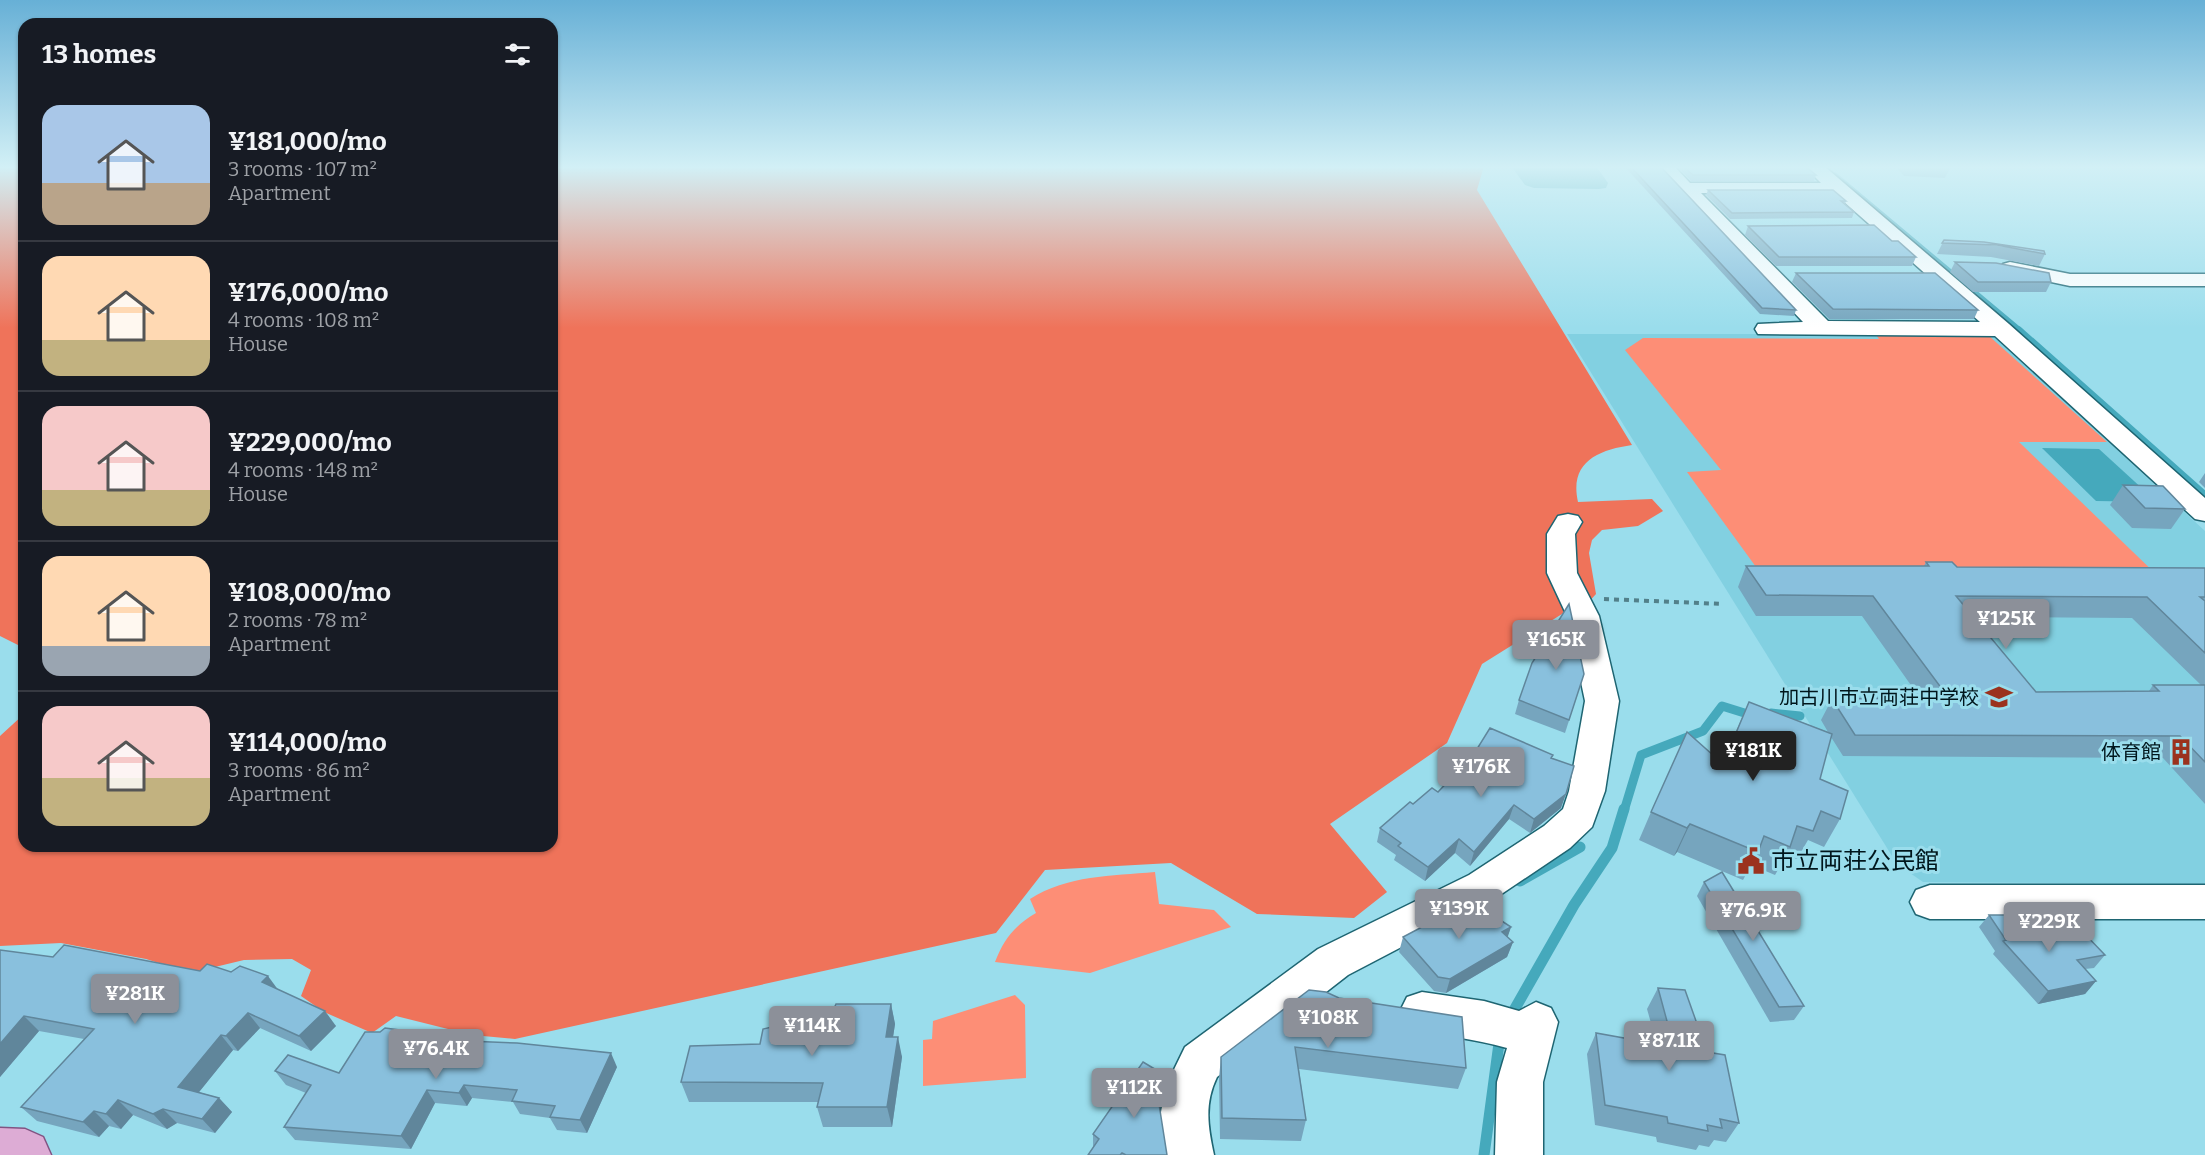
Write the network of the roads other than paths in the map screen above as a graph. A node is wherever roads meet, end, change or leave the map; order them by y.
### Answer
1 (1716, 220) edge
2 (1872, 220) edge
3 (1857, 226) edge
4 (1879, 226) junction
5 (1723, 227) junction
6 (1745, 227) dead end
7 (1991, 265) edge
8 (1937, 266) junction
9 (1769, 274) junction
10 (1802, 274) edge
11 (1903, 274) edge
12 (2205, 280) edge
13 (1822, 328) junction
14 (1766, 329) dead end
15 (2001, 329) junction
16 (2205, 513) edge
17 (1568, 522) dead end
18 (1930, 902) dead end
19 (2205, 902) edge
20 (1307, 982) junction
21 (0, 1154) edge
22 (26, 1155) edge
23 (1190, 1155) edge
24 (1519, 1155) edge

1 - 5 street
2 - 4 street
3 - 4 street
4 - 8 street
5 - 6 street
5 - 9 street
7 - 12 street
8 - 11 street
8 - 15 street
9 - 10 street
9 - 13 street
13 - 14 street
13 - 15 street
15 - 16 street
17 - 20 street
18 - 19 street
20 - 23 street
20 - 24 street
21 - 22 main road

